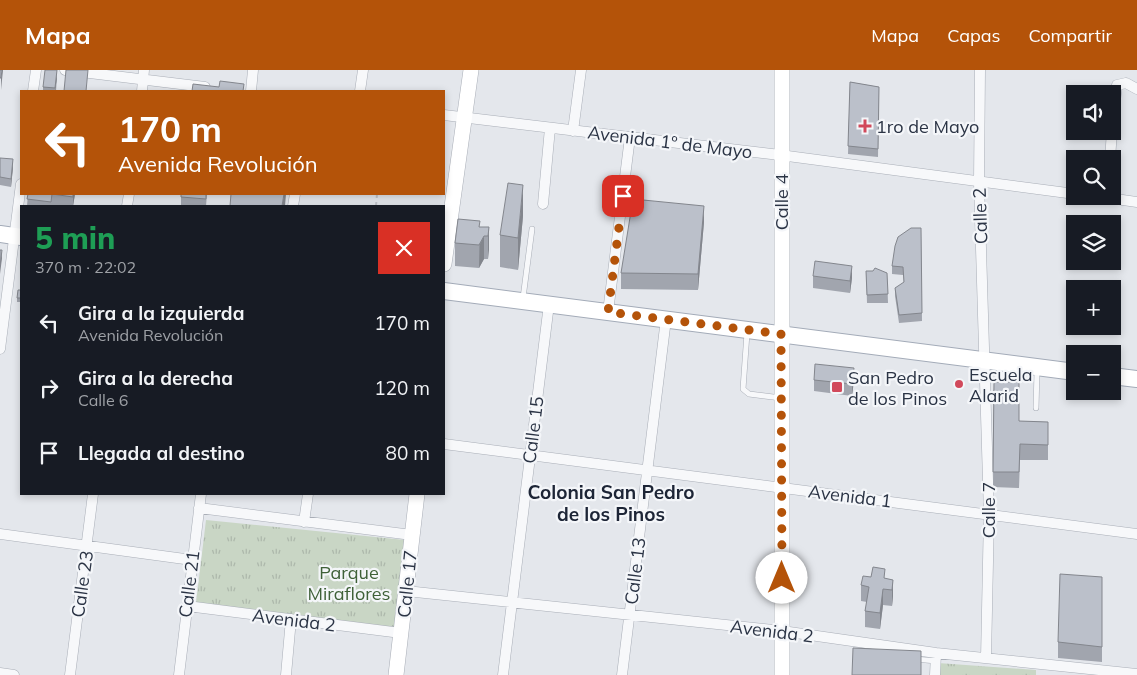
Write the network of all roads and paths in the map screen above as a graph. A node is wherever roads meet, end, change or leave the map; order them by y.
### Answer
1 (36, 70) edge
2 (65, 70) edge
3 (253, 70) edge
4 (363, 70) edge
5 (471, 70) edge
6 (581, 70) edge
7 (782, 70) edge
8 (980, 70) edge
9 (144, 75) edge
10 (1117, 85) edge
11 (216, 88) edge
12 (1137, 88) edge
13 (33, 90) edge
14 (142, 90) edge
15 (251, 90) edge
16 (360, 90) edge
17 (445, 115) edge
18 (464, 118) junction
19 (550, 128) junction
20 (573, 131) junction
21 (630, 137) junction
22 (780, 155) junction
23 (979, 182) junction
24 (20, 190) edge
25 (1066, 193) edge
26 (1121, 199) edge
27 (1137, 202) edge
28 (542, 204) dead end
29 (532, 229) dead end
30 (12, 235) edge
31 (445, 257) edge
32 (445, 291) edge
33 (523, 301) junction
34 (549, 304) junction
35 (608, 312) junction
36 (666, 319) junction
37 (747, 330) junction
38 (781, 334) junction
39 (0, 349) edge
40 (985, 362) junction
41 (1037, 368) junction
42 (1066, 371) edge
43 (1121, 377) edge
44 (1137, 379) edge
45 (781, 398) junction
46 (1036, 408) dead end
47 (445, 444) edge
48 (530, 455) junction
49 (647, 470) junction
50 (782, 488) junction
51 (93, 495) edge
52 (201, 495) edge
53 (308, 495) edge
54 (417, 495) edge
55 (199, 508) junction
56 (989, 514) junction
57 (304, 522) junction
58 (0, 534) edge
59 (1137, 534) edge
60 (412, 535) junction
61 (87, 548) junction
62 (192, 560) junction
63 (406, 591) junction
64 (512, 602) junction
65 (187, 606) junction
66 (629, 615) junction
67 (291, 619) junction
68 (782, 631) junction
69 (401, 633) junction
70 (936, 657) junction
71 (907, 658) edge
72 (986, 658) junction
73 (1038, 663) junction
74 (0, 673) edge
75 (1137, 674) edge
76 (14, 675) edge
77 (70, 675) edge
78 (179, 675) edge
79 (286, 675) edge
80 (396, 675) edge
81 (503, 675) edge
82 (622, 675) edge
83 (782, 675) edge
84 (935, 675) edge
85 (1038, 675) edge

1 - 13 street
2 - 9 street
3 - 15 street
4 - 16 street
5 - 18 street
6 - 20 street
7 - 22 street, Calle 4
8 - 23 street, Calle 2
9 - 11 street
9 - 14 street
10 - 12 street
17 - 18 street, Avenida 1º de Mayo
18 - 19 street, Avenida 1º de Mayo
18 - 31 street
19 - 20 street, Avenida 1º de Mayo
19 - 28 street
20 - 21 street, Avenida 1º de Mayo
21 - 22 street, Avenida 1º de Mayo
21 - 35 street
22 - 23 street, Avenida 1º de Mayo
22 - 38 street, Calle 4
23 - 25 street, Avenida 1º de Mayo
23 - 40 street, Calle 2
24 - 30 street
26 - 27 street
29 - 33 lane
30 - 39 street
32 - 33 main road
33 - 34 main road
34 - 35 main road
34 - 48 street, Calle 15
35 - 36 main road
36 - 37 main road
36 - 49 street, Calle 13
37 - 38 main road
37 - 45 lane
38 - 40 main road
38 - 45 street, Calle 4
40 - 41 main road
40 - 56 street, Calle 7
41 - 42 main road
41 - 46 lane
43 - 44 main road
45 - 50 street, Calle 4
47 - 48 street, Avenida 1
48 - 49 street, Avenida 1
48 - 64 street, Calle 15
49 - 50 street, Avenida 1
49 - 66 street, Calle 13
50 - 56 street, Avenida 1
50 - 68 street, Calle 4
51 - 61 street, Calle 23
52 - 55 street, Calle 21
53 - 57 street
54 - 60 street, Calle 17
55 - 57 street
55 - 62 street, Calle 21
56 - 59 street, Avenida 1
56 - 72 street, Calle 7
57 - 60 street
58 - 61 street
60 - 63 street, Calle 17
61 - 62 street
61 - 77 street, Calle 23
62 - 65 street, Calle 21
63 - 64 street, Avenida 2
63 - 69 street, Calle 17
64 - 66 street, Avenida 2
64 - 81 street, Calle 15
65 - 67 street, Avenida 2
65 - 78 street, Calle 21
66 - 68 street, Avenida 2
66 - 82 street, Calle 13
67 - 69 street, Avenida 2
67 - 79 street
68 - 70 street, Avenida 2
68 - 83 street, Calle 4
69 - 80 street, Calle 17
70 - 71 lane
70 - 72 street, Avenida 2
70 - 84 street
72 - 73 street, Avenida 2
73 - 75 street, Avenida 2
73 - 85 street
74 - 76 street

